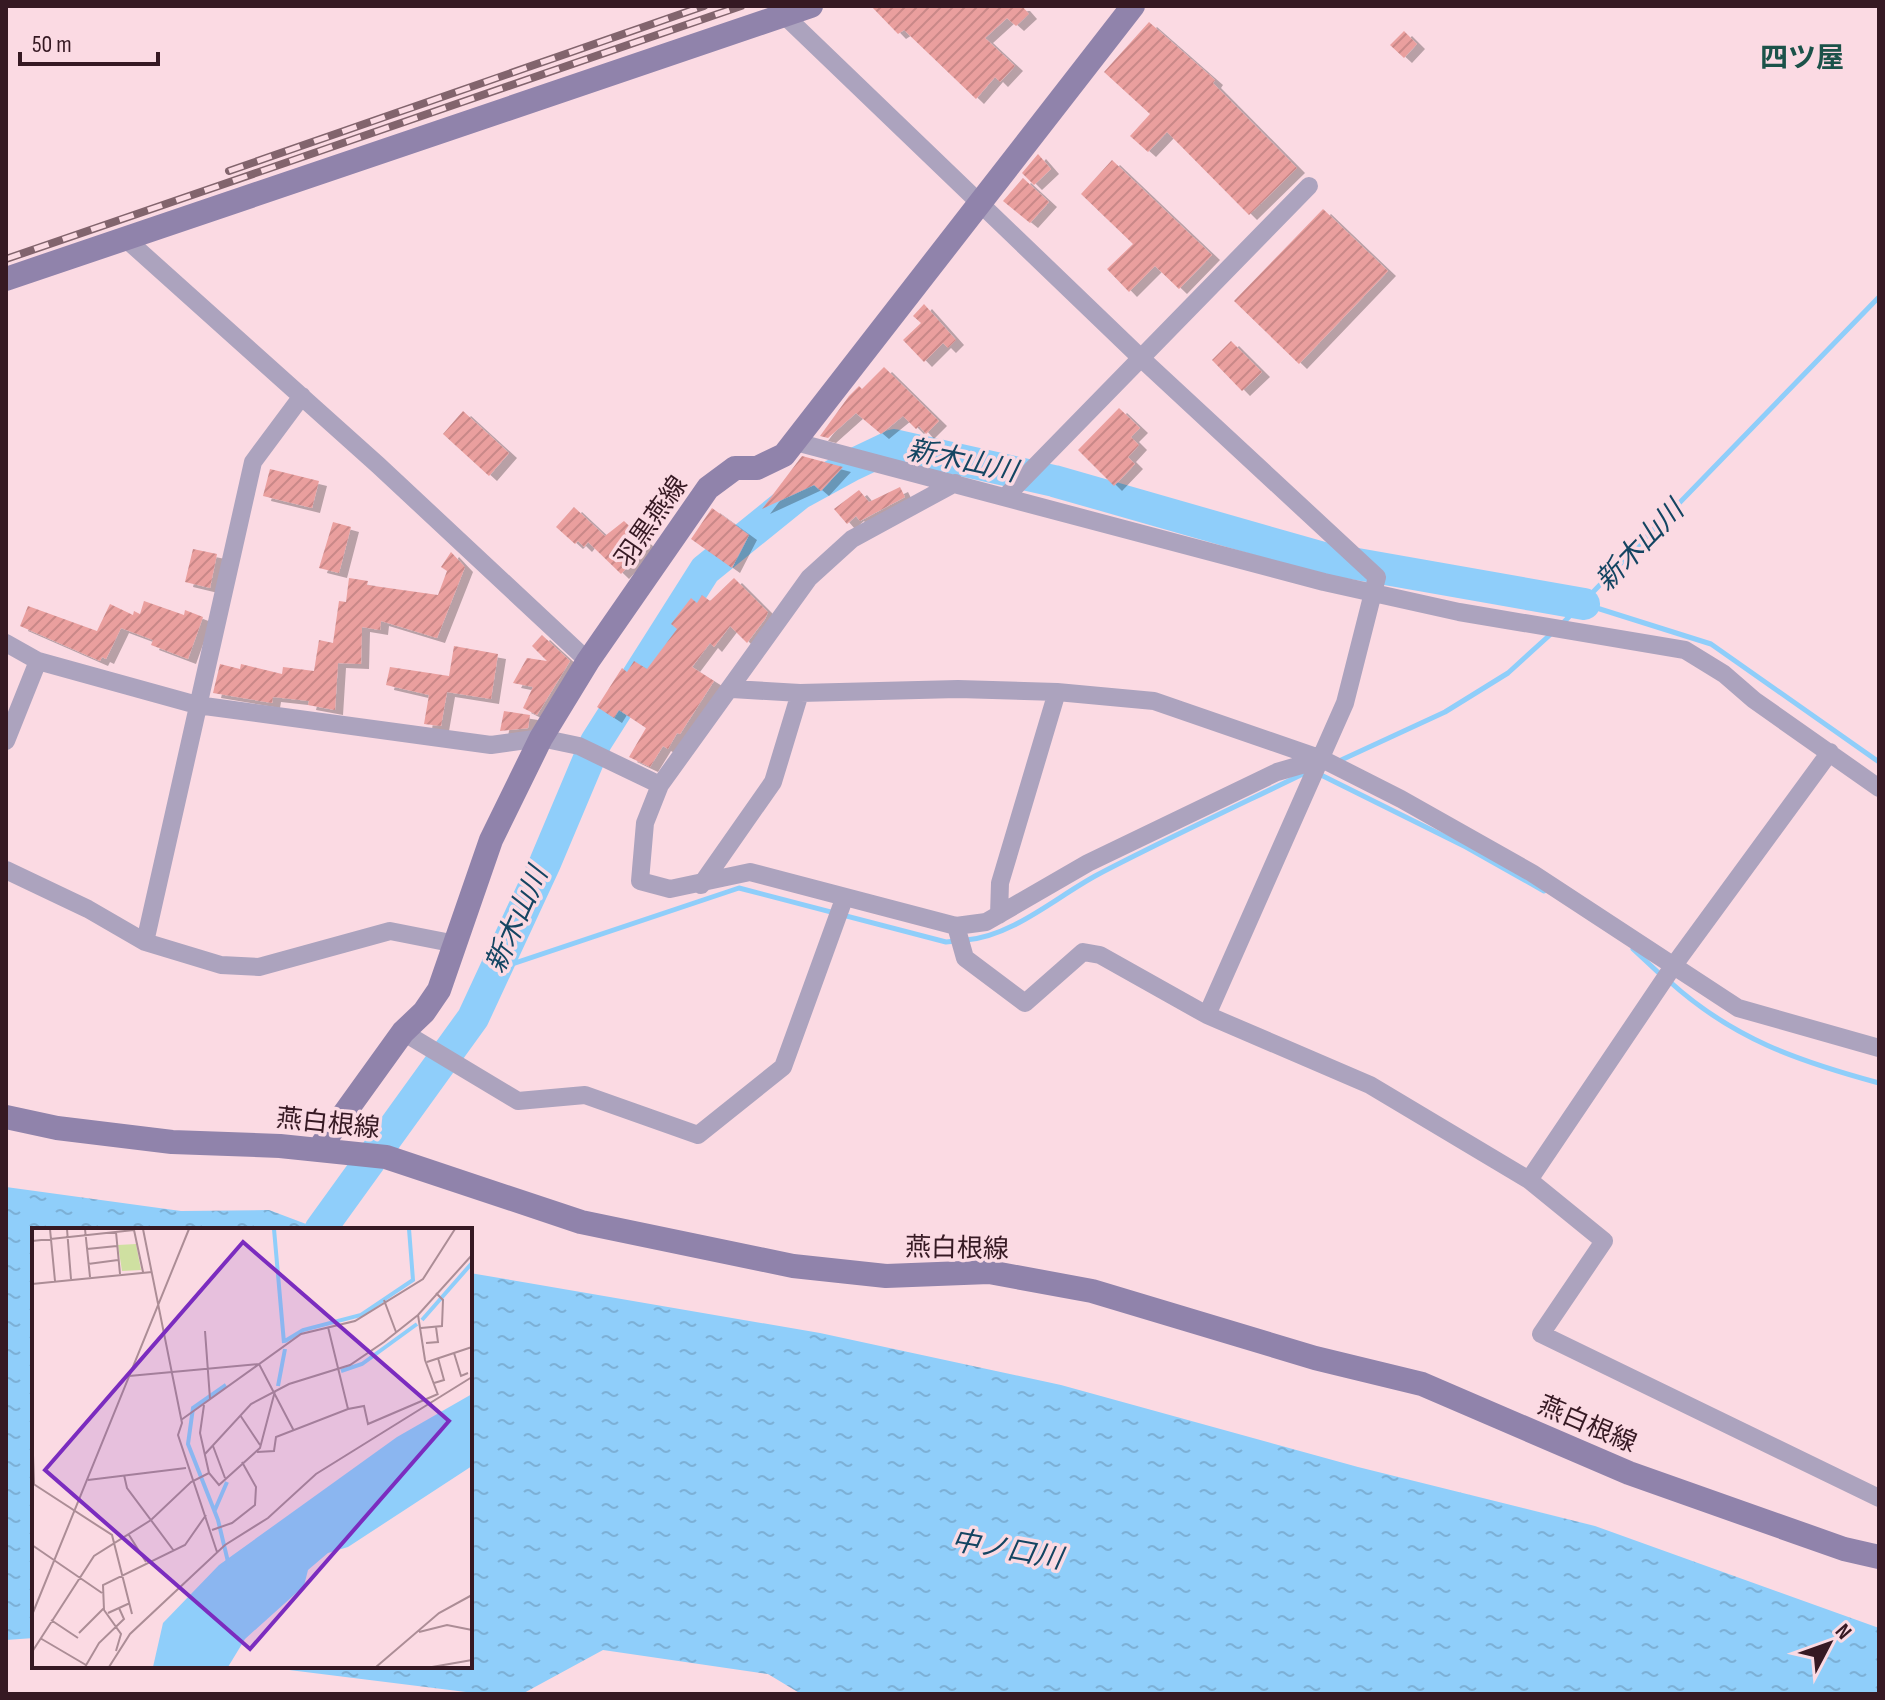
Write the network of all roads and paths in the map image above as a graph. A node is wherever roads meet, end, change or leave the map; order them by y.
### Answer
1 (811, 6) edge
2 (1133, 6) edge
3 (784, 15) junction
4 (1309, 186) dead end
5 (980, 204) junction
6 (126, 239) junction
7 (6, 279) edge
8 (1143, 360) junction
9 (302, 396) junction
10 (792, 441) junction
11 (955, 483) junction
12 (1006, 496) junction
13 (1376, 593) junction
14 (6, 643) edge
15 (38, 661) junction
16 (588, 661) junction
17 (732, 689) junction
18 (1057, 692) junction
19 (800, 693) junction
20 (197, 705) junction
21 (541, 738) junction
22 (6, 741) edge
23 (1830, 752) junction
24 (1322, 759) junction
25 (660, 785) junction
26 (1879, 788) edge
27 (6, 870) edge
28 (701, 885) junction
29 (844, 899) junction
30 (999, 915) junction
31 (956, 926) junction
32 (145, 942) junction
33 (456, 944) junction
34 (1674, 965) junction
35 (1207, 1015) junction
36 (403, 1032) junction
37 (1879, 1048) edge
38 (6, 1117) edge
39 (318, 1150) junction
40 (1529, 1180) junction
41 (1879, 1498) edge
42 (1879, 1557) edge

1 - 3 main road
2 - 5 main road, 羽黒燕線
3 - 5 street
3 - 6 main road
4 - 8 street
5 - 8 street
5 - 10 main road, 羽黒燕線
6 - 7 main road
6 - 9 street
8 - 12 street
8 - 13 street
9 - 16 street
9 - 20 street
10 - 11 street
10 - 16 main road, 羽黒燕線
11 - 12 street
11 - 17 street
12 - 13 street
13 - 23 street
13 - 24 street
14 - 15 street
15 - 20 street
15 - 22 street
16 - 21 main road, 羽黒燕線
17 - 19 street
17 - 25 street
18 - 19 street
18 - 24 street
18 - 30 street
19 - 28 street
20 - 21 street
20 - 32 street
21 - 25 street
21 - 33 main road, 羽黒燕線
23 - 26 street
23 - 34 street
24 - 30 street
24 - 34 street
24 - 35 street
25 - 28 street
27 - 32 street
28 - 29 street
29 - 31 street
29 - 36 street
30 - 31 street
31 - 35 street
32 - 33 street
33 - 36 main road, 羽黒燕線
34 - 37 street
34 - 40 street
35 - 40 street
36 - 39 main road, 羽黒燕線
38 - 39 main road, 燕白根線
39 - 42 main road, 燕白根線
40 - 41 street

